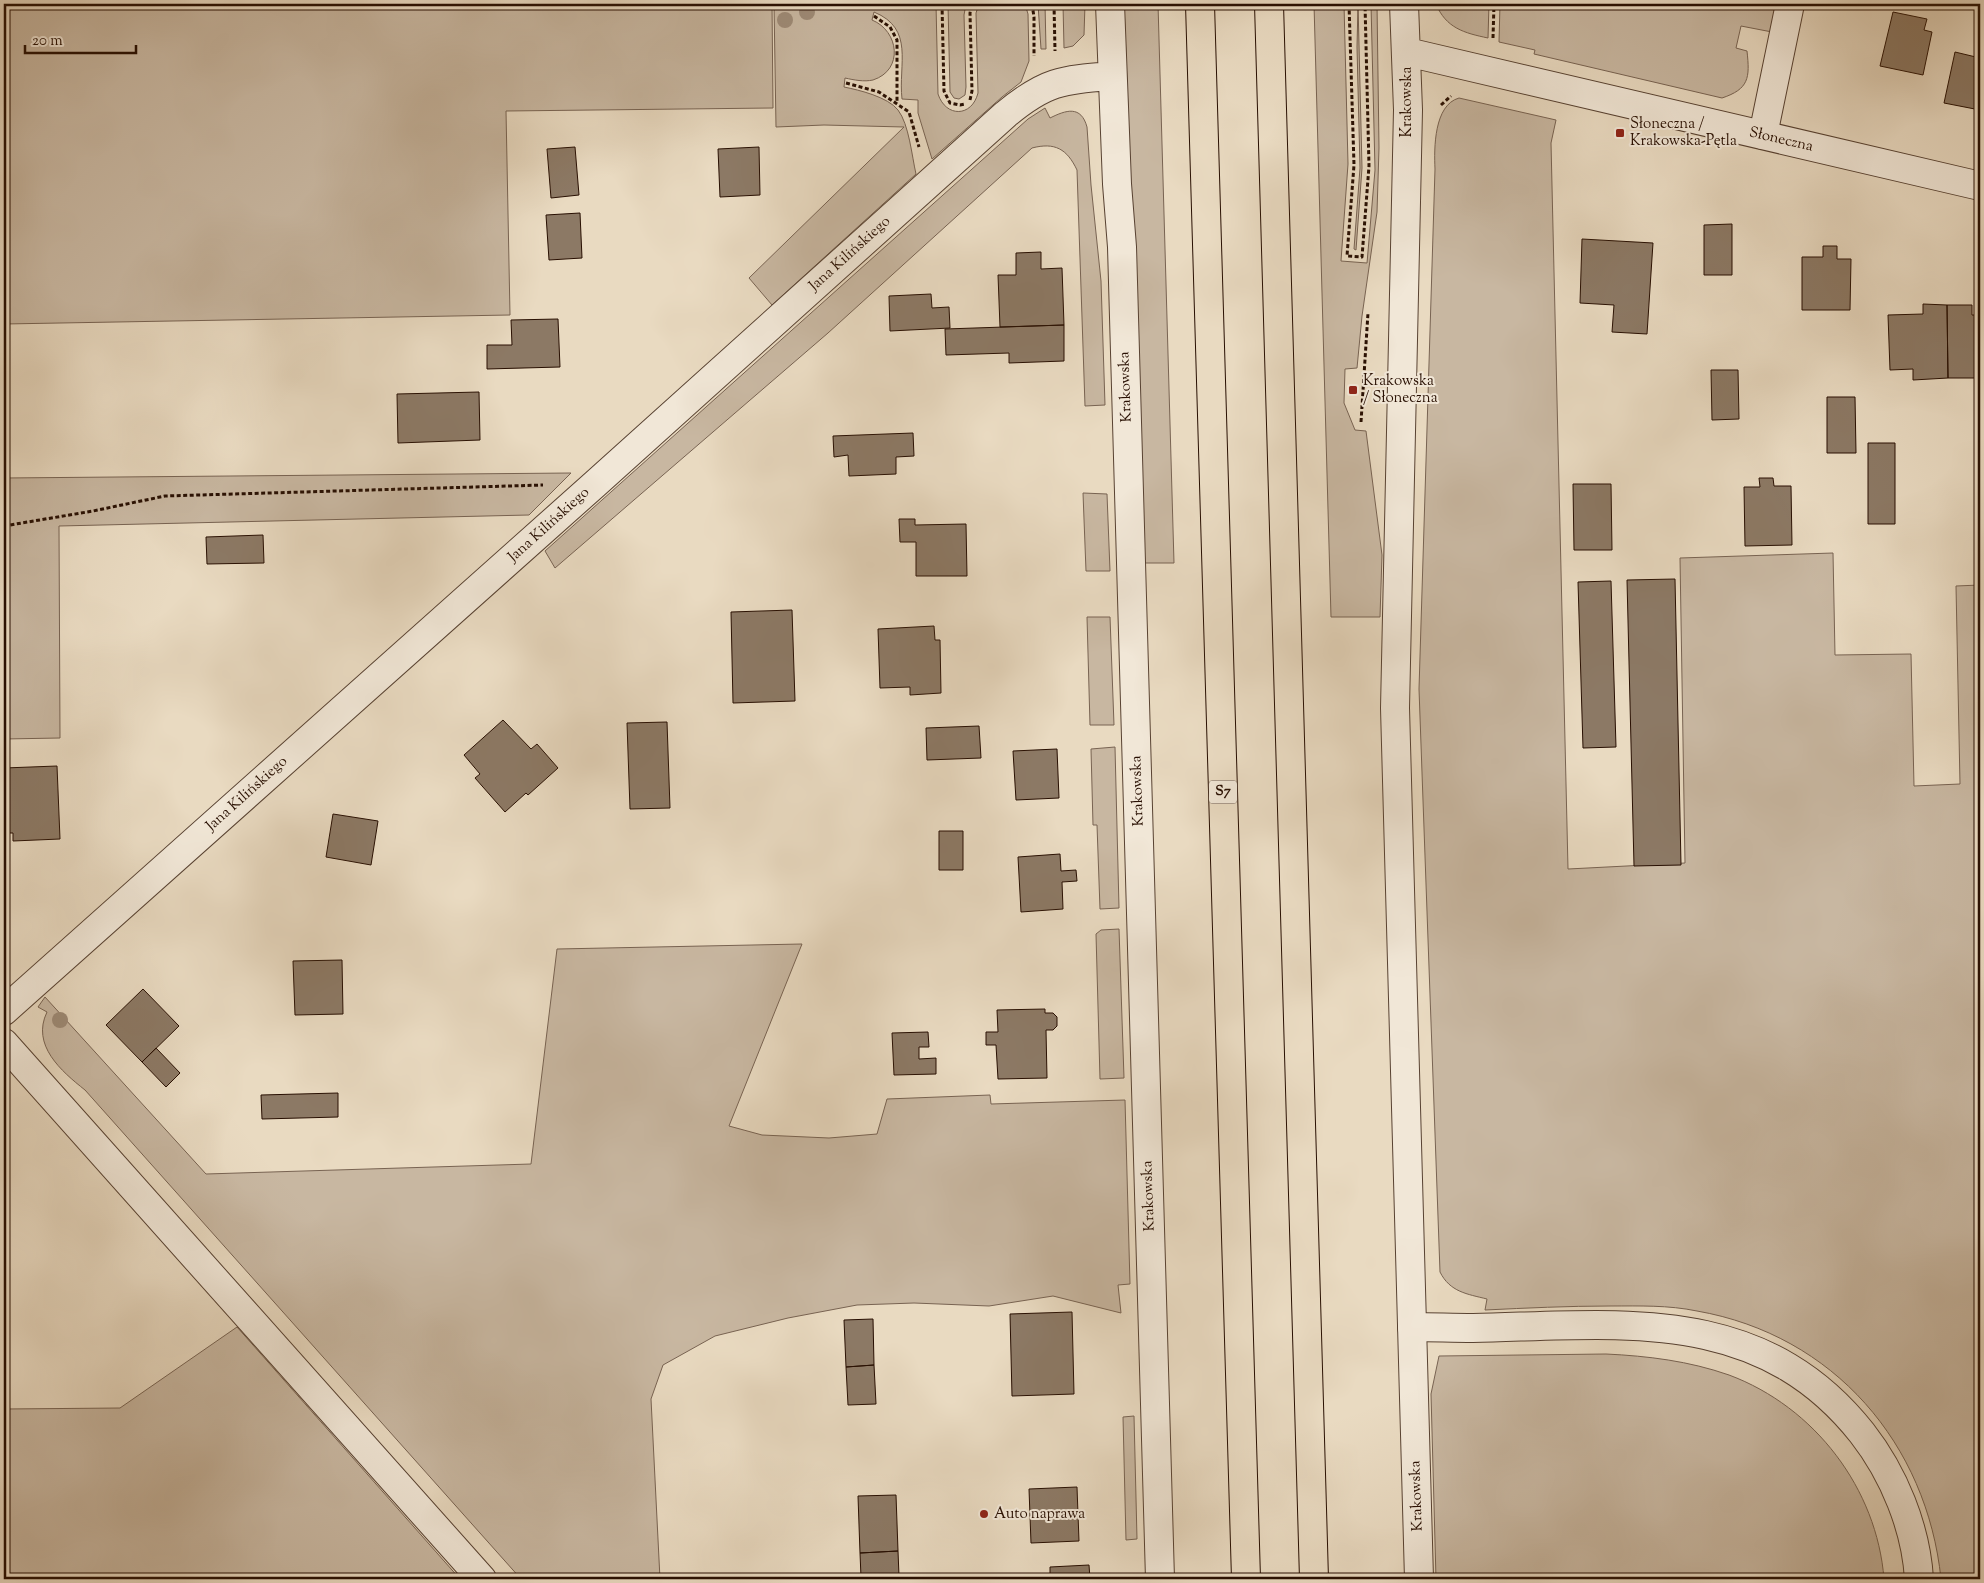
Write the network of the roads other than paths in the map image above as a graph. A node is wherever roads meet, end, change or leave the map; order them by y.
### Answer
1 (1110, 4) edge
2 (1200, 4) edge
3 (1269, 4) edge
4 (1404, 4) edge
5 (1790, 4) edge
6 (1407, 52) junction
7 (1112, 76) junction
8 (1762, 135) junction
9 (1980, 186) edge
10 (4, 1011) edge
11 (4, 1043) edge
12 (1412, 1327) junction
13 (482, 1579) edge
14 (1160, 1579) edge
15 (1246, 1579) edge
16 (1314, 1579) edge
17 (1419, 1579) edge
18 (1919, 1579) edge

1 - 7 street, Krakowska
2 - 15 highway, S7
3 - 16 highway
4 - 6 street, Krakowska
5 - 8 street
6 - 8 street, Słoneczna
6 - 12 street, Krakowska
7 - 10 street, Jana Kilińskiego
7 - 14 street, Krakowska
8 - 9 street, Słoneczna
11 - 13 street
12 - 17 street, Krakowska
12 - 18 street

